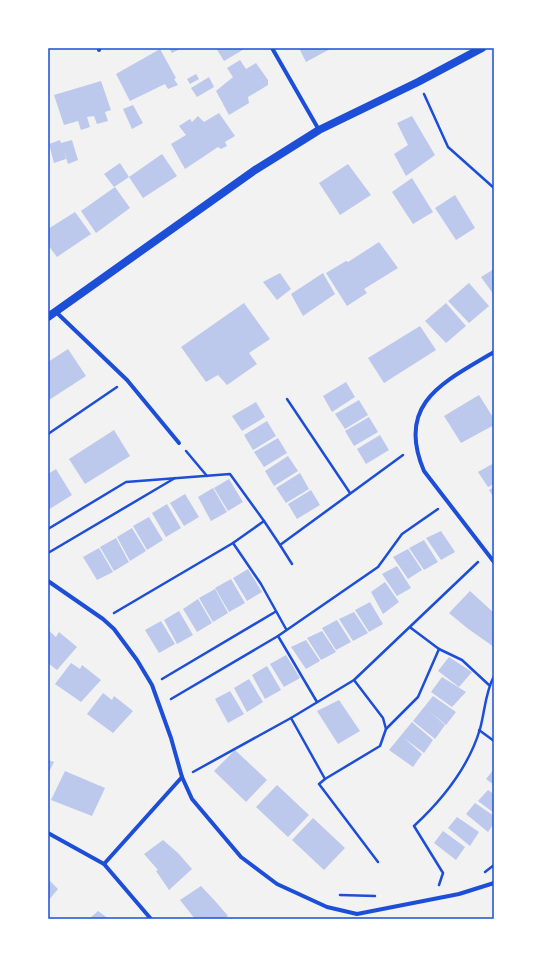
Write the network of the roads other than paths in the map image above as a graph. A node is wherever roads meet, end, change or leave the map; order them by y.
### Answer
1 (272, 48) edge
2 (482, 48) edge
3 (319, 130) junction
4 (56, 312) junction
5 (48, 317) edge
6 (494, 352) edge
7 (179, 443) road end
8 (494, 562) edge
9 (48, 581) edge
10 (182, 777) junction
11 (48, 833) edge
12 (104, 864) junction
13 (494, 883) edge
14 (151, 919) edge

1 - 3 street
2 - 3 main road
3 - 4 main road
4 - 5 main road
4 - 7 street
6 - 8 street
9 - 10 street
10 - 12 street
10 - 13 street
11 - 12 street
12 - 14 street

